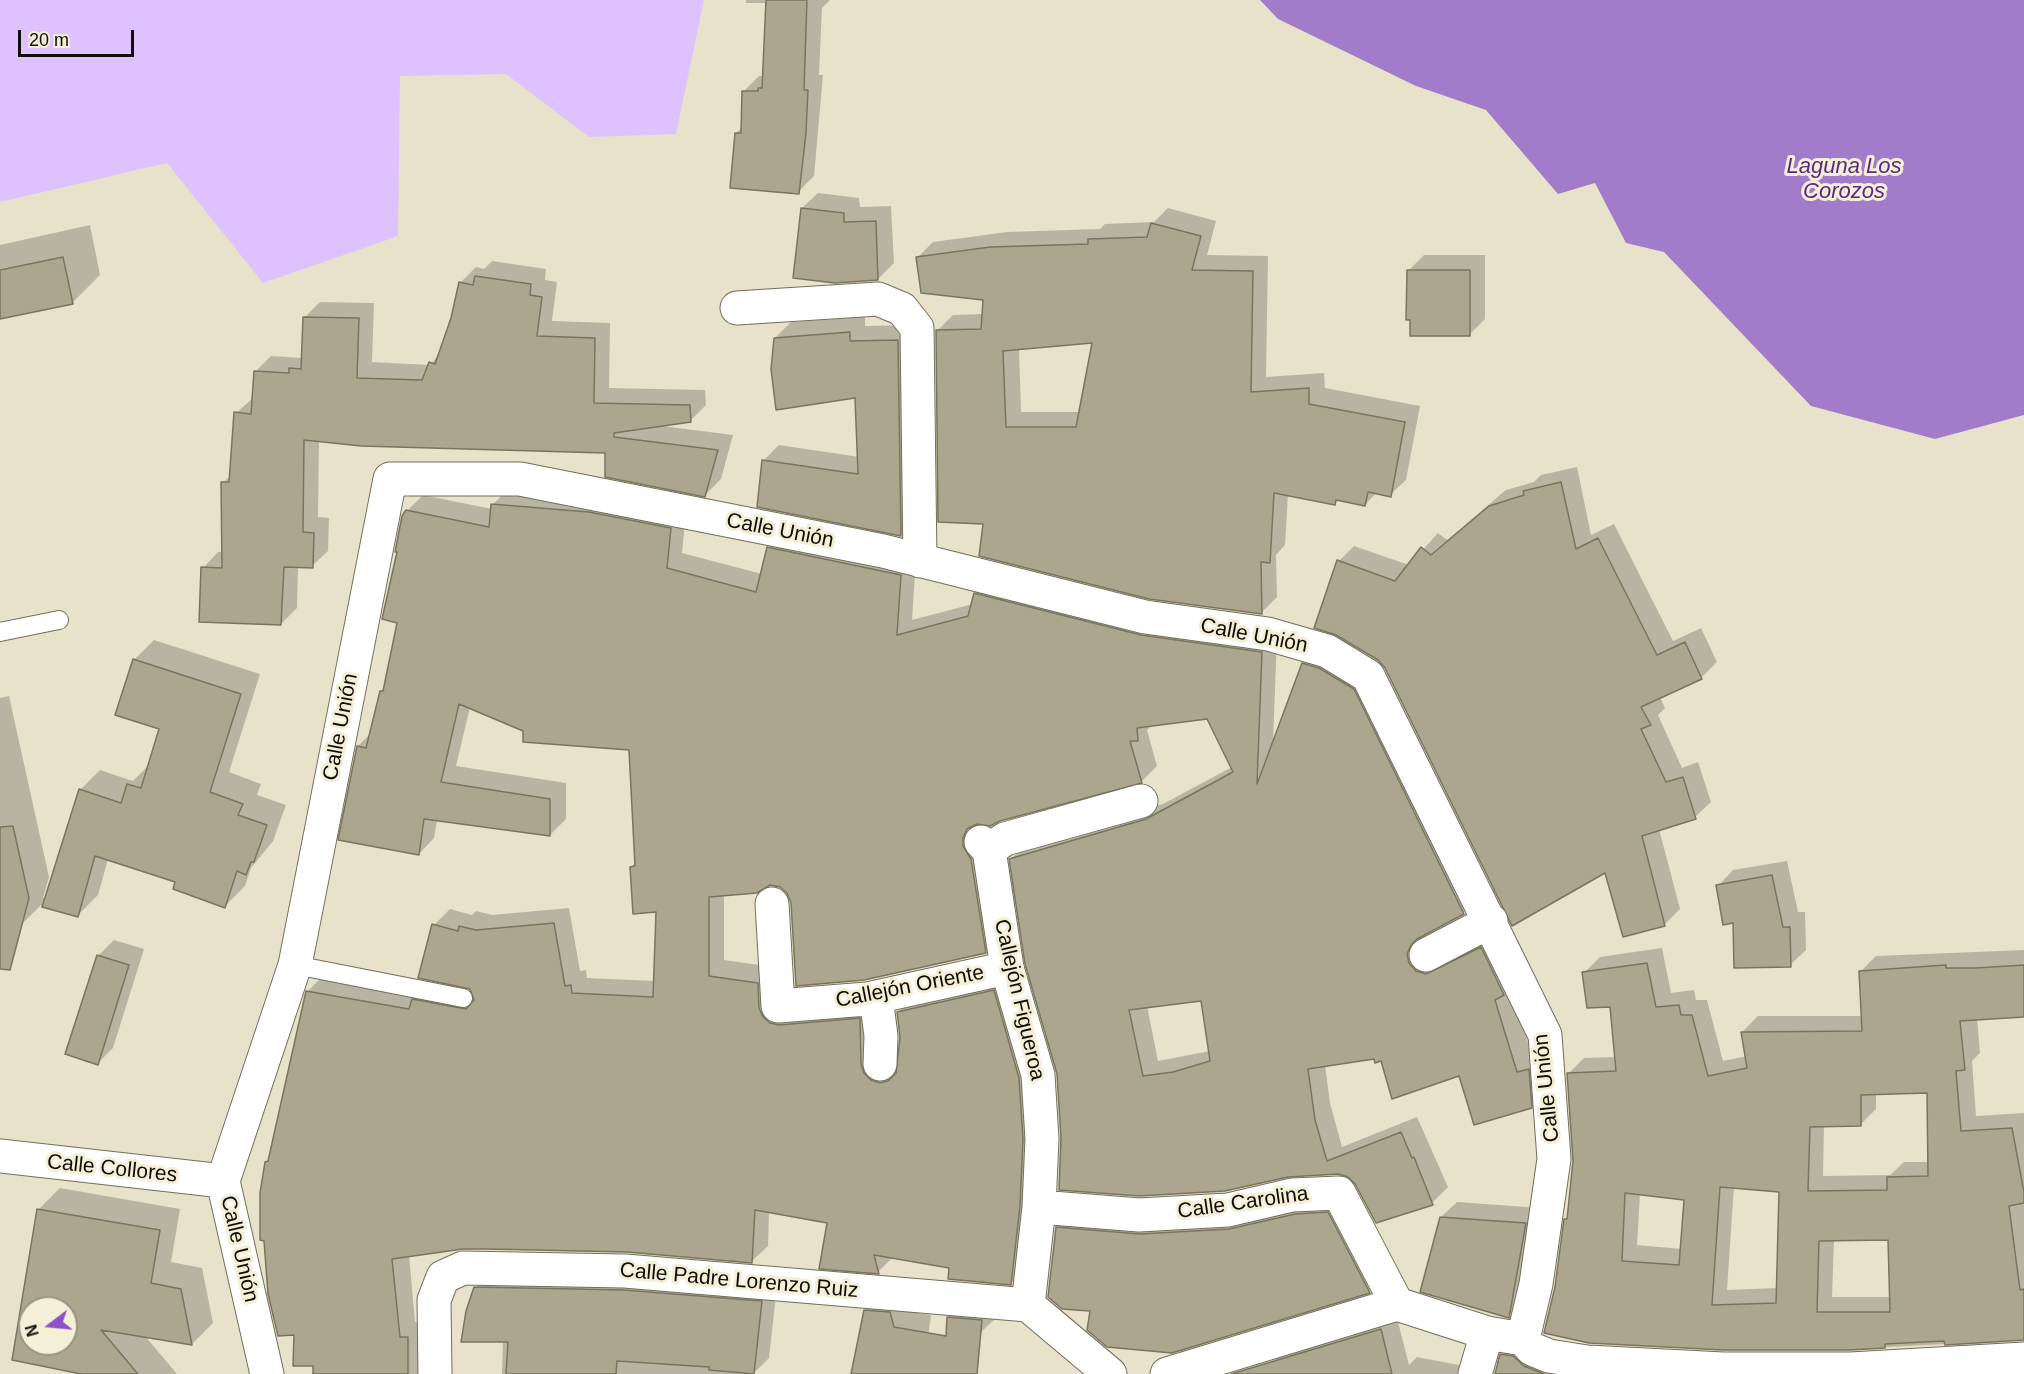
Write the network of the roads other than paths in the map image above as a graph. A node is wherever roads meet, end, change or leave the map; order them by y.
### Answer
1 (737, 308) dead end
2 (920, 561) junction
3 (59, 620) dead end
4 (0, 632) edge
5 (1141, 801) dead end
6 (772, 904) dead end
7 (1491, 921) junction
8 (1426, 955) dead end
9 (295, 964) junction
10 (1007, 968) junction
11 (876, 997) junction
12 (463, 998) dead end
13 (880, 1064) dead end
14 (0, 1156) edge
15 (223, 1181) junction
16 (1039, 1207) junction
17 (1397, 1304) junction
18 (1028, 1305) junction
19 (1486, 1333) junction
20 (1523, 1339) junction
21 (2024, 1359) edge
22 (267, 1374) edge
23 (435, 1374) edge
24 (1110, 1374) edge
25 (1167, 1374) edge
26 (1475, 1374) edge

1 - 2 street
2 - 7 street, Calle Unión
2 - 9 street, Calle Unión
3 - 4 lane
5 - 10 street, Callejón Figueroa
6 - 11 street, Callejón Oriente
7 - 8 street
7 - 20 street, Calle Unión
9 - 12 lane
9 - 15 street, Calle Unión
10 - 11 street, Callejón Oriente
10 - 16 street, Callejón Figueroa
11 - 13 street
14 - 15 street, Calle Collores
15 - 22 street, Calle Unión
16 - 17 street, Calle Carolina
16 - 18 street, Callejón Figueroa
17 - 19 street
17 - 25 street
18 - 23 street, Calle Padre Lorenzo Ruiz
18 - 24 street
19 - 20 street
19 - 26 street
20 - 21 street

